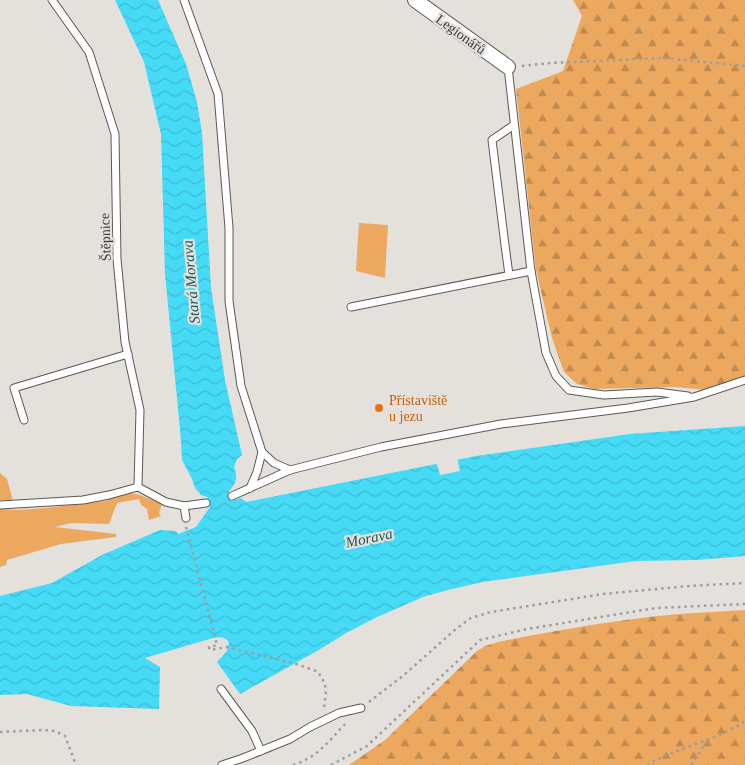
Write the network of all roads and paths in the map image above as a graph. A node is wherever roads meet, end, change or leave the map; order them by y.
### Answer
1 (52, 0) edge
2 (184, 0) edge
3 (414, 0) edge
4 (745, 66) edge
5 (508, 67) junction
6 (514, 125) junction
7 (532, 271) junction
8 (509, 275) junction
9 (351, 307) dead end
10 (128, 354) junction
11 (745, 380) edge
12 (694, 397) junction
13 (24, 420) dead end
14 (262, 452) junction
15 (290, 470) junction
16 (138, 487) junction
17 (250, 488) junction
18 (232, 496) dead end
19 (206, 503) dead end
20 (0, 505) edge
21 (184, 506) junction
22 (186, 518) dead end
23 (184, 526) dead end
24 (745, 583) edge
25 (745, 604) edge
26 (221, 688) dead end
27 (361, 708) junction
28 (322, 721) junction
29 (745, 721) edge
30 (0, 732) edge
31 (708, 739) junction
32 (261, 751) junction
33 (76, 765) edge
34 (222, 765) edge
35 (293, 765) edge
36 (331, 765) edge
37 (647, 765) edge
38 (692, 765) edge

1 - 10 lane, Štěpnice
2 - 14 lane
3 - 5 street, Legionářů
4 - 5 path
5 - 6 lane
6 - 7 lane
6 - 8 lane
7 - 8 lane
7 - 12 lane
8 - 9 lane
10 - 13 lane
10 - 16 lane, Štěpnice
11 - 12 lane
12 - 15 lane
14 - 15 lane
14 - 17 lane
15 - 17 lane
16 - 20 lane
16 - 21 lane
17 - 18 lane
19 - 21 lane
21 - 22 lane
23 - 28 path
24 - 27 path
25 - 36 path
26 - 32 lane
27 - 28 lane
27 - 35 path
28 - 32 lane
29 - 31 path
30 - 33 path
31 - 37 path
31 - 38 path
32 - 34 lane

